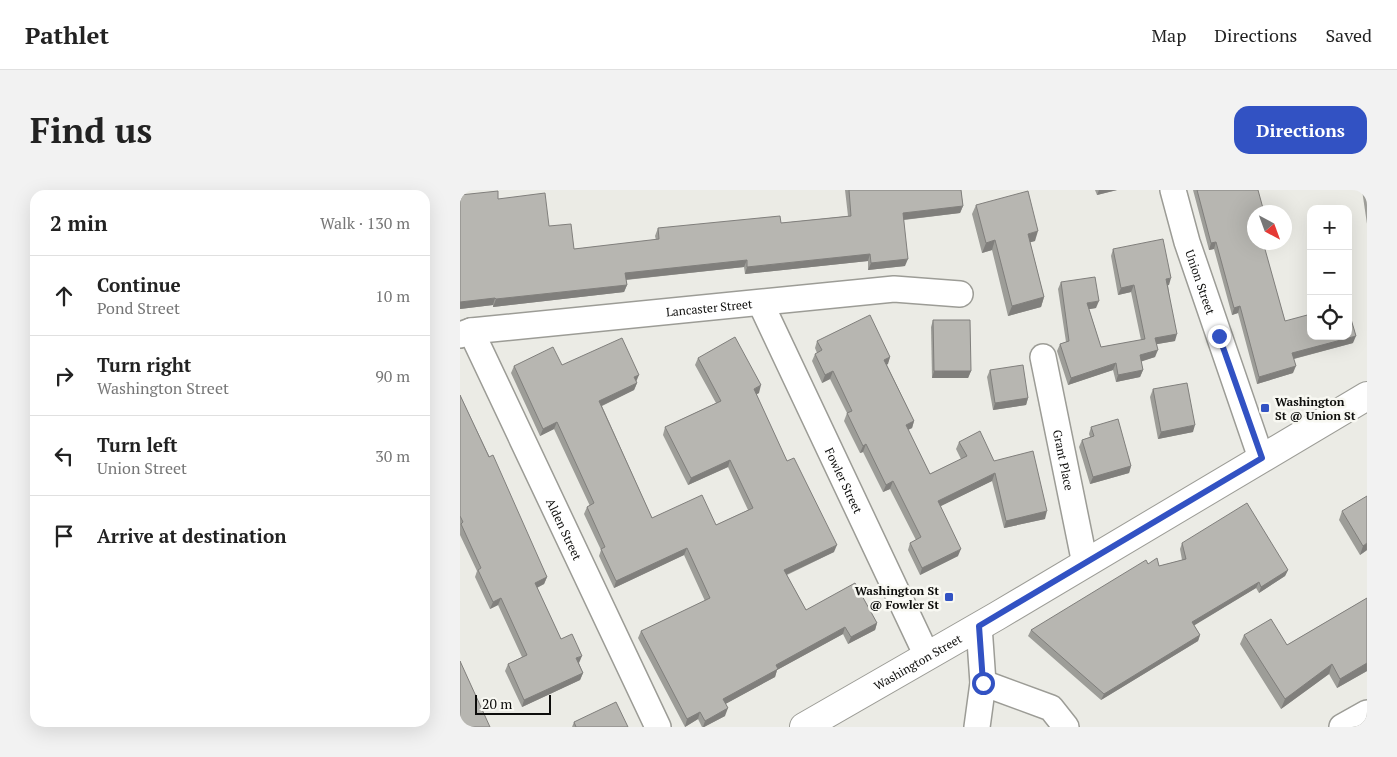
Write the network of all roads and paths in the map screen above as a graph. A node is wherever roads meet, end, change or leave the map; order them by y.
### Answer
1 (1173, 190) edge
2 (960, 294) dead end
3 (761, 304) junction
4 (466, 333) edge
5 (1043, 357) dead end
6 (1367, 396) edge
7 (1262, 458) junction
8 (1085, 564) junction
9 (979, 626) junction
10 (927, 656) junction
11 (983, 683) junction
12 (1367, 713) edge
13 (658, 727) edge
14 (804, 727) edge
15 (978, 727) edge
16 (1066, 727) edge
17 (1342, 727) edge

1 - 7 street, Union Street
2 - 3 street, Lancaster Street
3 - 4 street, Lancaster Street
3 - 10 street, Fowler Street
4 - 13 street, Alden Street
5 - 8 street, Grant Place
6 - 7 main road, Washington Street
7 - 8 main road, Washington Street
8 - 9 main road, Washington Street
9 - 10 main road, Washington Street
9 - 11 street
10 - 14 main road, Washington Street
11 - 15 street
11 - 16 street
12 - 17 street

